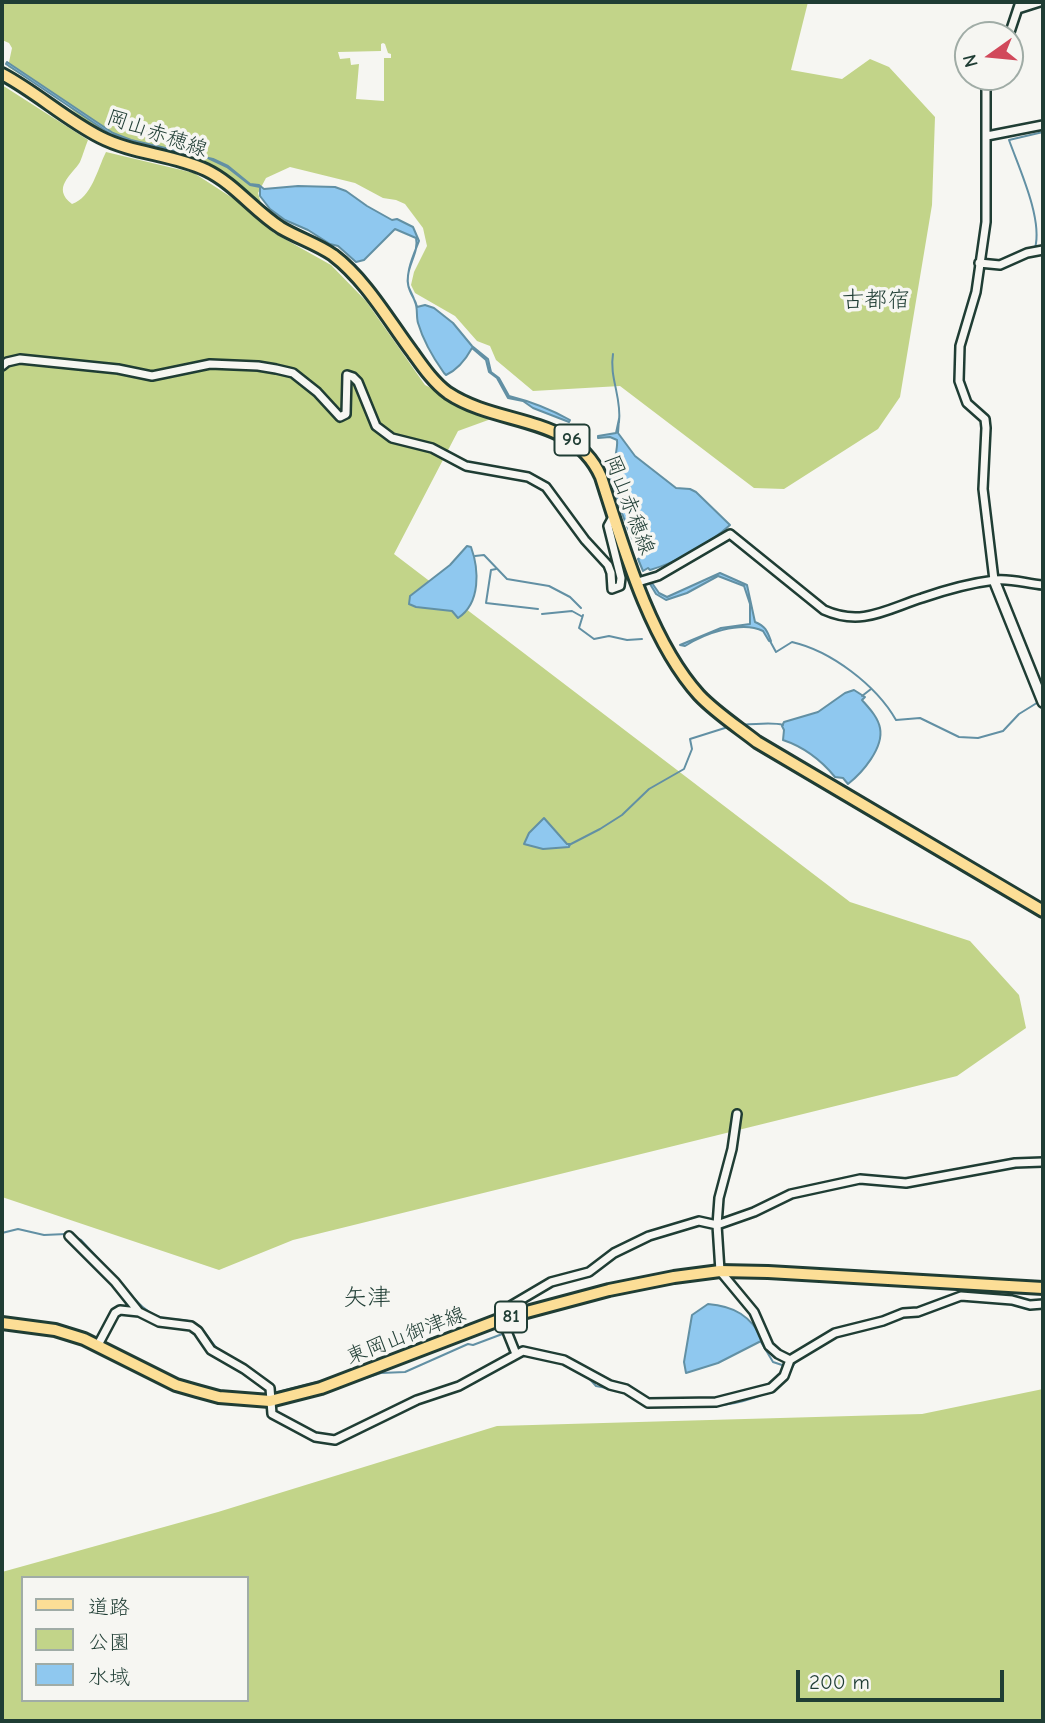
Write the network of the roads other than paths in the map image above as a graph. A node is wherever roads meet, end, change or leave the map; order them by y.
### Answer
1 (1040, 2) edge
2 (1019, 6) edge
3 (2, 74) edge
4 (986, 91) edge
5 (1043, 125) edge
6 (987, 136) junction
7 (1043, 250) edge
8 (979, 263) junction
9 (2, 366) edge
10 (613, 517) junction
11 (994, 580) junction
12 (638, 582) junction
13 (1043, 585) edge
14 (1043, 700) edge
15 (1043, 911) edge
16 (737, 1114) dead end
17 (1043, 1162) edge
18 (717, 1226) junction
19 (69, 1236) dead end
20 (720, 1271) junction
21 (1043, 1288) edge
22 (1043, 1304) edge
23 (139, 1312) junction
24 (505, 1318) junction
25 (2, 1323) edge
26 (98, 1345) junction
27 (519, 1352) junction
28 (790, 1360) junction
29 (270, 1401) junction

1 - 2 street
3 - 10 main road, 岡山赤穂線 / 96
4 - 6 street
5 - 6 street
6 - 8 street
7 - 8 street
8 - 11 street
9 - 10 street
10 - 12 main road, 岡山赤穂線 / 96
11 - 12 street
11 - 13 street
11 - 14 street
12 - 15 main road, 岡山赤穂線 / 96
16 - 18 street
17 - 18 street
18 - 20 street
18 - 24 street
19 - 23 street
20 - 21 main road, 東岡山御津線 / 81
20 - 24 main road, 東岡山御津線 / 81
20 - 28 street
22 - 28 street
23 - 26 street
23 - 29 street
24 - 27 street
24 - 29 main road, 東岡山御津線 / 81
25 - 26 main road, 東岡山御津線 / 81
26 - 29 main road, 東岡山御津線 / 81
27 - 28 street
27 - 29 street

